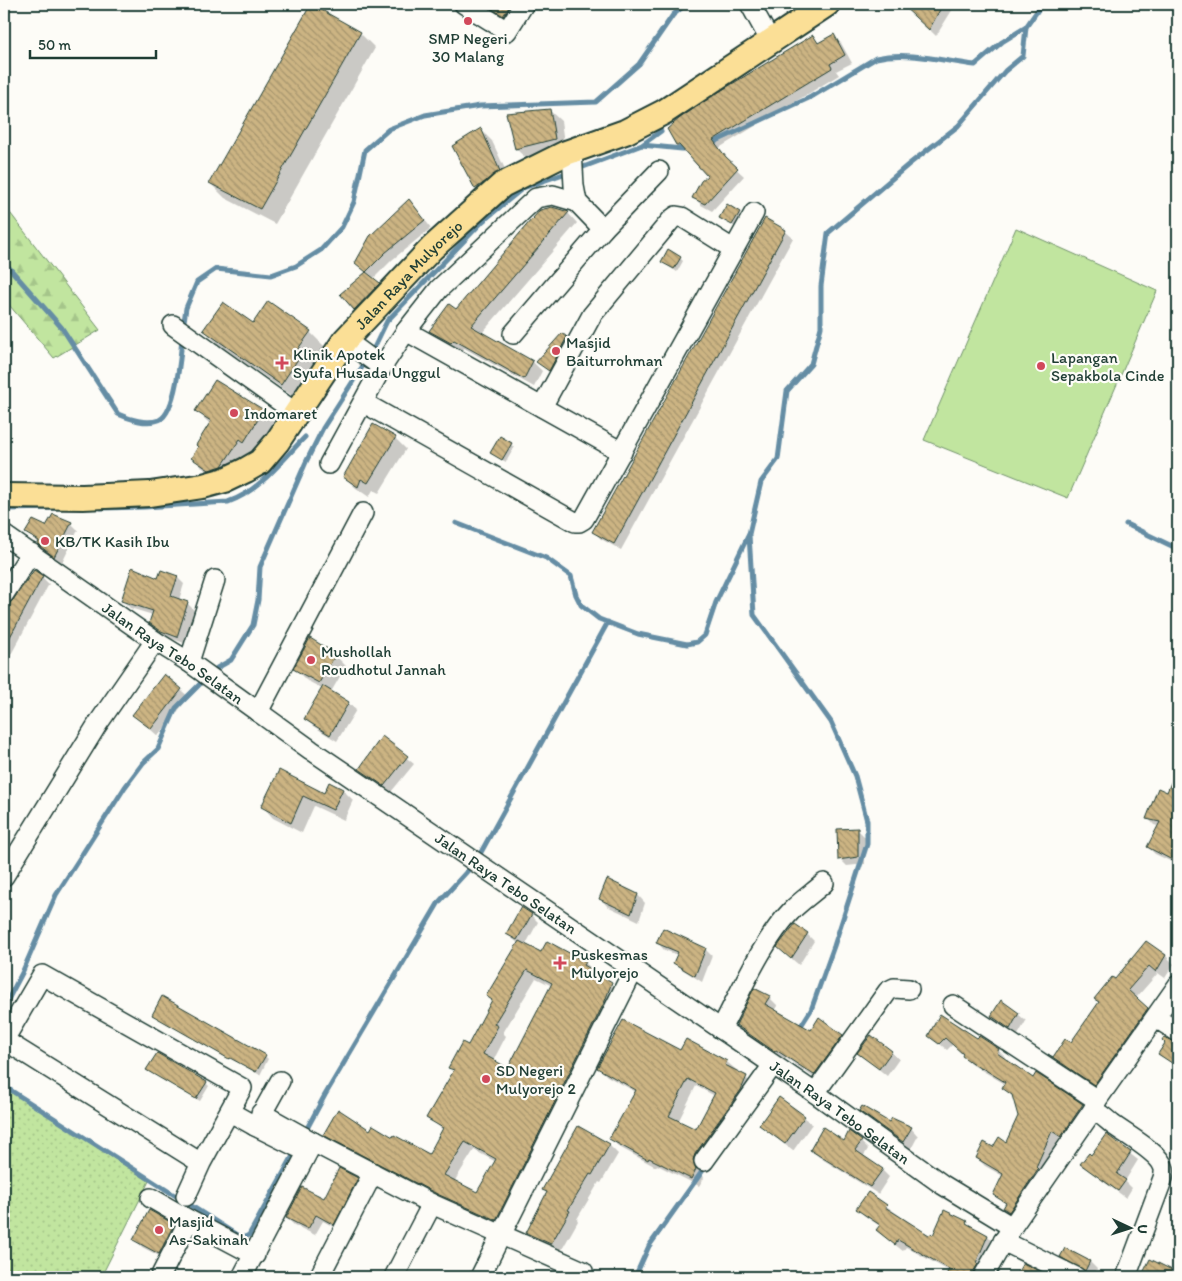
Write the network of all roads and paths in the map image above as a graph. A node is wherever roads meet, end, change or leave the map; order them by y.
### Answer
1 (464, 4) edge
2 (524, 4) edge
3 (750, 4) edge
4 (827, 4) edge
5 (771, 42) junction
6 (572, 157) junction
7 (658, 170) dead end
8 (576, 194) junction
9 (754, 213) dead end
10 (603, 229) junction
11 (733, 249) junction
12 (173, 325) dead end
13 (406, 331) junction
14 (514, 334) dead end
15 (366, 355) junction
16 (364, 404) junction
17 (542, 407) junction
18 (296, 413) junction
19 (622, 452) junction
20 (329, 464) dead end
21 (4, 496) edge
22 (363, 513) dead end
23 (4, 534) edge
24 (30, 553) junction
25 (215, 580) dead end
26 (4, 594) edge
27 (155, 641) junction
28 (194, 666) junction
29 (258, 712) junction
30 (4, 876) edge
31 (824, 883) dead end
32 (634, 970) junction
33 (1178, 985) edge
34 (909, 989) dead end
35 (953, 1004) dead end
36 (1156, 1018) junction
37 (721, 1029) junction
38 (1178, 1032) edge
39 (773, 1064) junction
40 (280, 1081) dead end
41 (242, 1088) junction
42 (816, 1092) junction
43 (1095, 1105) junction
44 (230, 1112) junction
45 (261, 1114) junction
46 (310, 1147) junction
47 (704, 1161) dead end
48 (201, 1163) junction
49 (373, 1173) junction
50 (186, 1196) dead end
51 (151, 1198) dead end
52 (432, 1204) junction
53 (189, 1220) junction
54 (1008, 1234) junction
55 (502, 1235) junction
56 (255, 1255) junction
57 (160, 1277) edge
58 (242, 1277) edge
59 (319, 1277) edge
60 (394, 1277) edge
61 (480, 1277) edge
62 (580, 1277) edge
63 (983, 1277) edge
64 (1076, 1277) edge
65 (1126, 1277) edge

1 - 2 street
3 - 5 street
4 - 5 main road, Jalan Raya Mulyorejo
5 - 6 main road, Jalan Raya Mulyorejo
6 - 8 street
6 - 15 main road, Jalan Raya Mulyorejo
7 - 10 street
8 - 10 street
8 - 13 street
9 - 11 street
10 - 14 street
11 - 17 street
11 - 19 street
12 - 18 street
13 - 15 street
13 - 17 street
15 - 16 street
15 - 18 main road, Jalan Raya Mulyorejo
16 - 19 street
16 - 20 street
17 - 19 street
18 - 21 main road, Jalan Raya Mulyorejo
22 - 29 street
23 - 24 street, Jalan Raya Tebo Selatan
24 - 26 street
24 - 27 street, Jalan Raya Tebo Selatan
25 - 28 street
27 - 28 street, Jalan Raya Tebo Selatan
27 - 30 street
28 - 29 street, Jalan Raya Tebo Selatan
29 - 32 street, Jalan Raya Tebo Selatan
31 - 37 street
32 - 37 street, Jalan Raya Tebo Selatan
32 - 55 street
33 - 36 street
34 - 42 street
35 - 43 street
36 - 38 street
36 - 43 street
37 - 39 street, Jalan Raya Tebo Selatan
39 - 42 street, Jalan Raya Tebo Selatan
39 - 47 street
40 - 45 street
41 - 44 street
41 - 45 street
41 - 48 street
42 - 54 street, Jalan Raya Tebo Selatan
43 - 54 street
43 - 65 street
44 - 45 street
44 - 48 street
45 - 46 street
46 - 49 street
46 - 56 street
48 - 50 street
49 - 52 street
49 - 59 street
51 - 53 street
52 - 55 street
52 - 60 street
53 - 56 street
53 - 57 street
54 - 63 street
54 - 64 street, Jalan Raya Tebo Selatan
55 - 61 street
55 - 62 street
56 - 58 street

